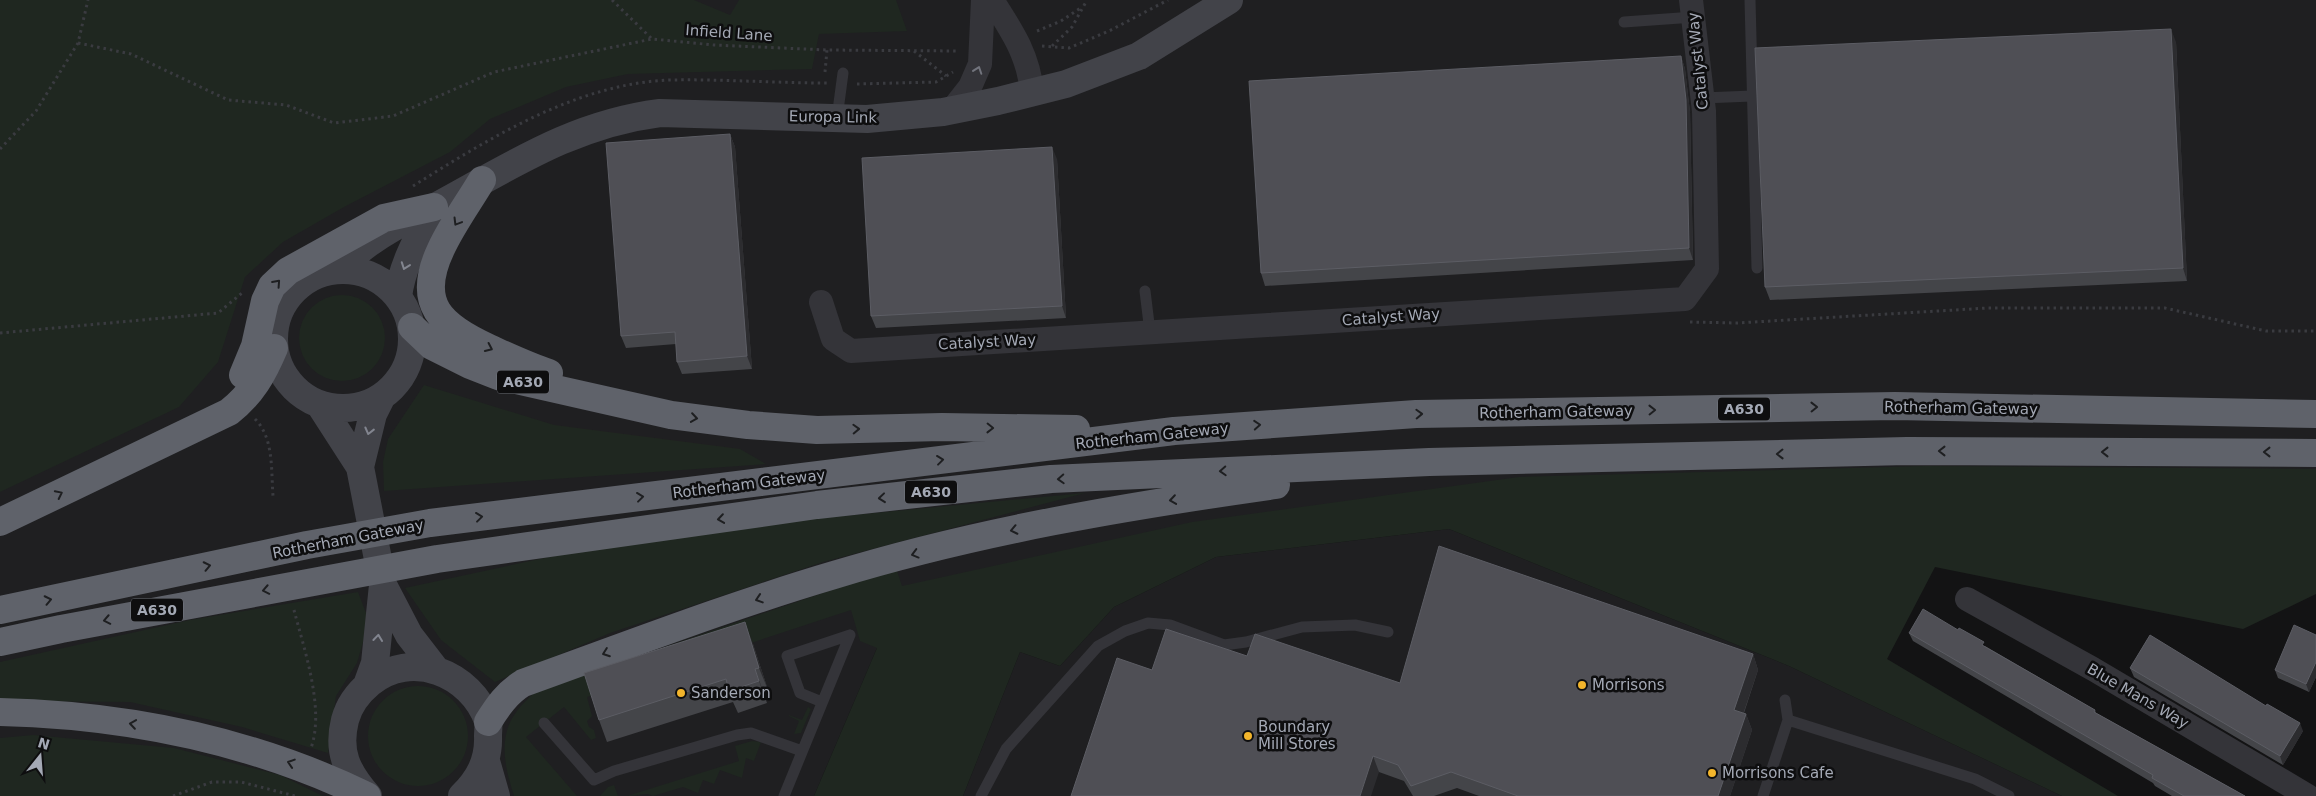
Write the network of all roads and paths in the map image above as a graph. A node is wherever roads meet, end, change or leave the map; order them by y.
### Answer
1 (88, 0) edge
2 (612, 0) edge
3 (983, 0) edge
4 (992, 0) edge
5 (1087, 0) edge
6 (1168, 0) edge
7 (1229, 0) edge
8 (1750, 0) edge
9 (1692, 9) edge
10 (1624, 22) dead end
11 (652, 39) junction
12 (78, 44) junction
13 (1052, 46) junction
14 (827, 50) junction
15 (913, 51) junction
16 (1023, 54) junction
17 (971, 58) junction
18 (946, 76) junction
19 (843, 78) junction
20 (1032, 93) junction
21 (1752, 96) junction
22 (1703, 98) junction
23 (952, 110) junction
24 (837, 118) junction
25 (0, 149) edge
26 (482, 180) junction
27 (434, 207) junction
28 (1757, 268) dead end
29 (336, 270) junction
30 (1145, 291) dead end
31 (250, 294) dead end
32 (398, 296) junction
33 (1685, 299) junction
34 (821, 302) dead end
35 (412, 327) junction
36 (2316, 331) edge
37 (1150, 332) junction
38 (0, 333) edge
39 (274, 348) junction
40 (382, 396) junction
41 (239, 404) junction
42 (320, 405) junction
43 (646, 410) junction
44 (2316, 414) edge
45 (212, 419) junction
46 (1174, 431) junction
47 (2316, 453) edge
48 (1429, 462) junction
49 (360, 467) junction
50 (273, 496) dead end
51 (0, 522) edge
52 (383, 585) junction
53 (1967, 599) dead end
54 (293, 605) dead end
55 (0, 610) edge
56 (1388, 632) dead end
57 (0, 642) edge
58 (436, 670) junction
59 (367, 686) junction
60 (1785, 700) dead end
61 (822, 702) junction
62 (0, 712) edge
63 (1788, 720) junction
64 (488, 722) junction
65 (544, 722) dead end
66 (802, 751) junction
67 (486, 761) junction
68 (304, 768) junction
69 (2316, 782) edge
70 (174, 796) edge
71 (295, 796) edge
72 (367, 796) edge
73 (462, 796) edge
74 (496, 796) edge
75 (784, 796) edge
76 (981, 796) edge
77 (1763, 796) edge
78 (2009, 796) edge
79 (2309, 796) edge

1 - 12 path
2 - 11 path
3 - 17 street
4 - 16 street
5 - 13 path
6 - 13 path
7 - 20 main road, Europa Link
8 - 21 lane
9 - 10 lane
9 - 22 street, Catalyst Way
11 - 12 path, Infield Lane
11 - 14 path, Infield Lane
12 - 25 path
13 - 16 path
14 - 15 path, Infield Lane
14 - 19 path
15 - 17 path, Infield Lane
15 - 18 path
16 - 20 street
17 - 18 path
23 -> 17 street
18 - 19 path
19 - 24 lane
20 - 23 main road, Europa Link
21 - 22 lane
21 - 28 lane
22 - 33 street, Catalyst Way
23 - 24 main road, Europa Link
24 - 26 main road, Europa Link
26 - 27 main road, Europa Link
26 -> 43 highway
27 - 29 main road, Europa Link
27 -> 32 main road
45 -> 27 highway
29 - 32 main road
29 - 39 main road
30 - 37 lane
31 - 38 path
32 - 35 main road
33 - 36 path
33 - 37 street, Catalyst Way
34 - 37 street, Catalyst Way
35 - 40 main road
35 - 43 highway, A630
39 - 41 highway
39 - 42 main road
40 - 42 main road
40 -> 49 main road
41 - 45 highway
41 - 50 path
42 - 49 main road
43 -> 46 highway, A630
46 -> 44 highway, Rotherham Gateway / A630
51 -> 45 highway
55 -> 46 highway, Rotherham Gateway / A630
47 -> 48 highway, Rotherham Gateway / A630
48 -> 57 highway, Rotherham Gateway / A630
48 -> 64 highway, A630
49 - 52 main road
52 - 58 main road
59 -> 52 main road
53 - 79 street, Blue Mans Way
54 - 68 path
56 - 76 lane
58 - 59 main road
58 - 64 main road
59 - 72 main road
60 - 63 lane
61 - 61 lane
61 - 66 lane
68 -> 62 highway
63 - 77 lane
63 - 78 lane
64 - 67 main road
65 - 66 lane
66 - 75 lane
67 - 73 main road
67 - 74 main road
68 - 72 highway
69 - 79 street
70 - 71 path

